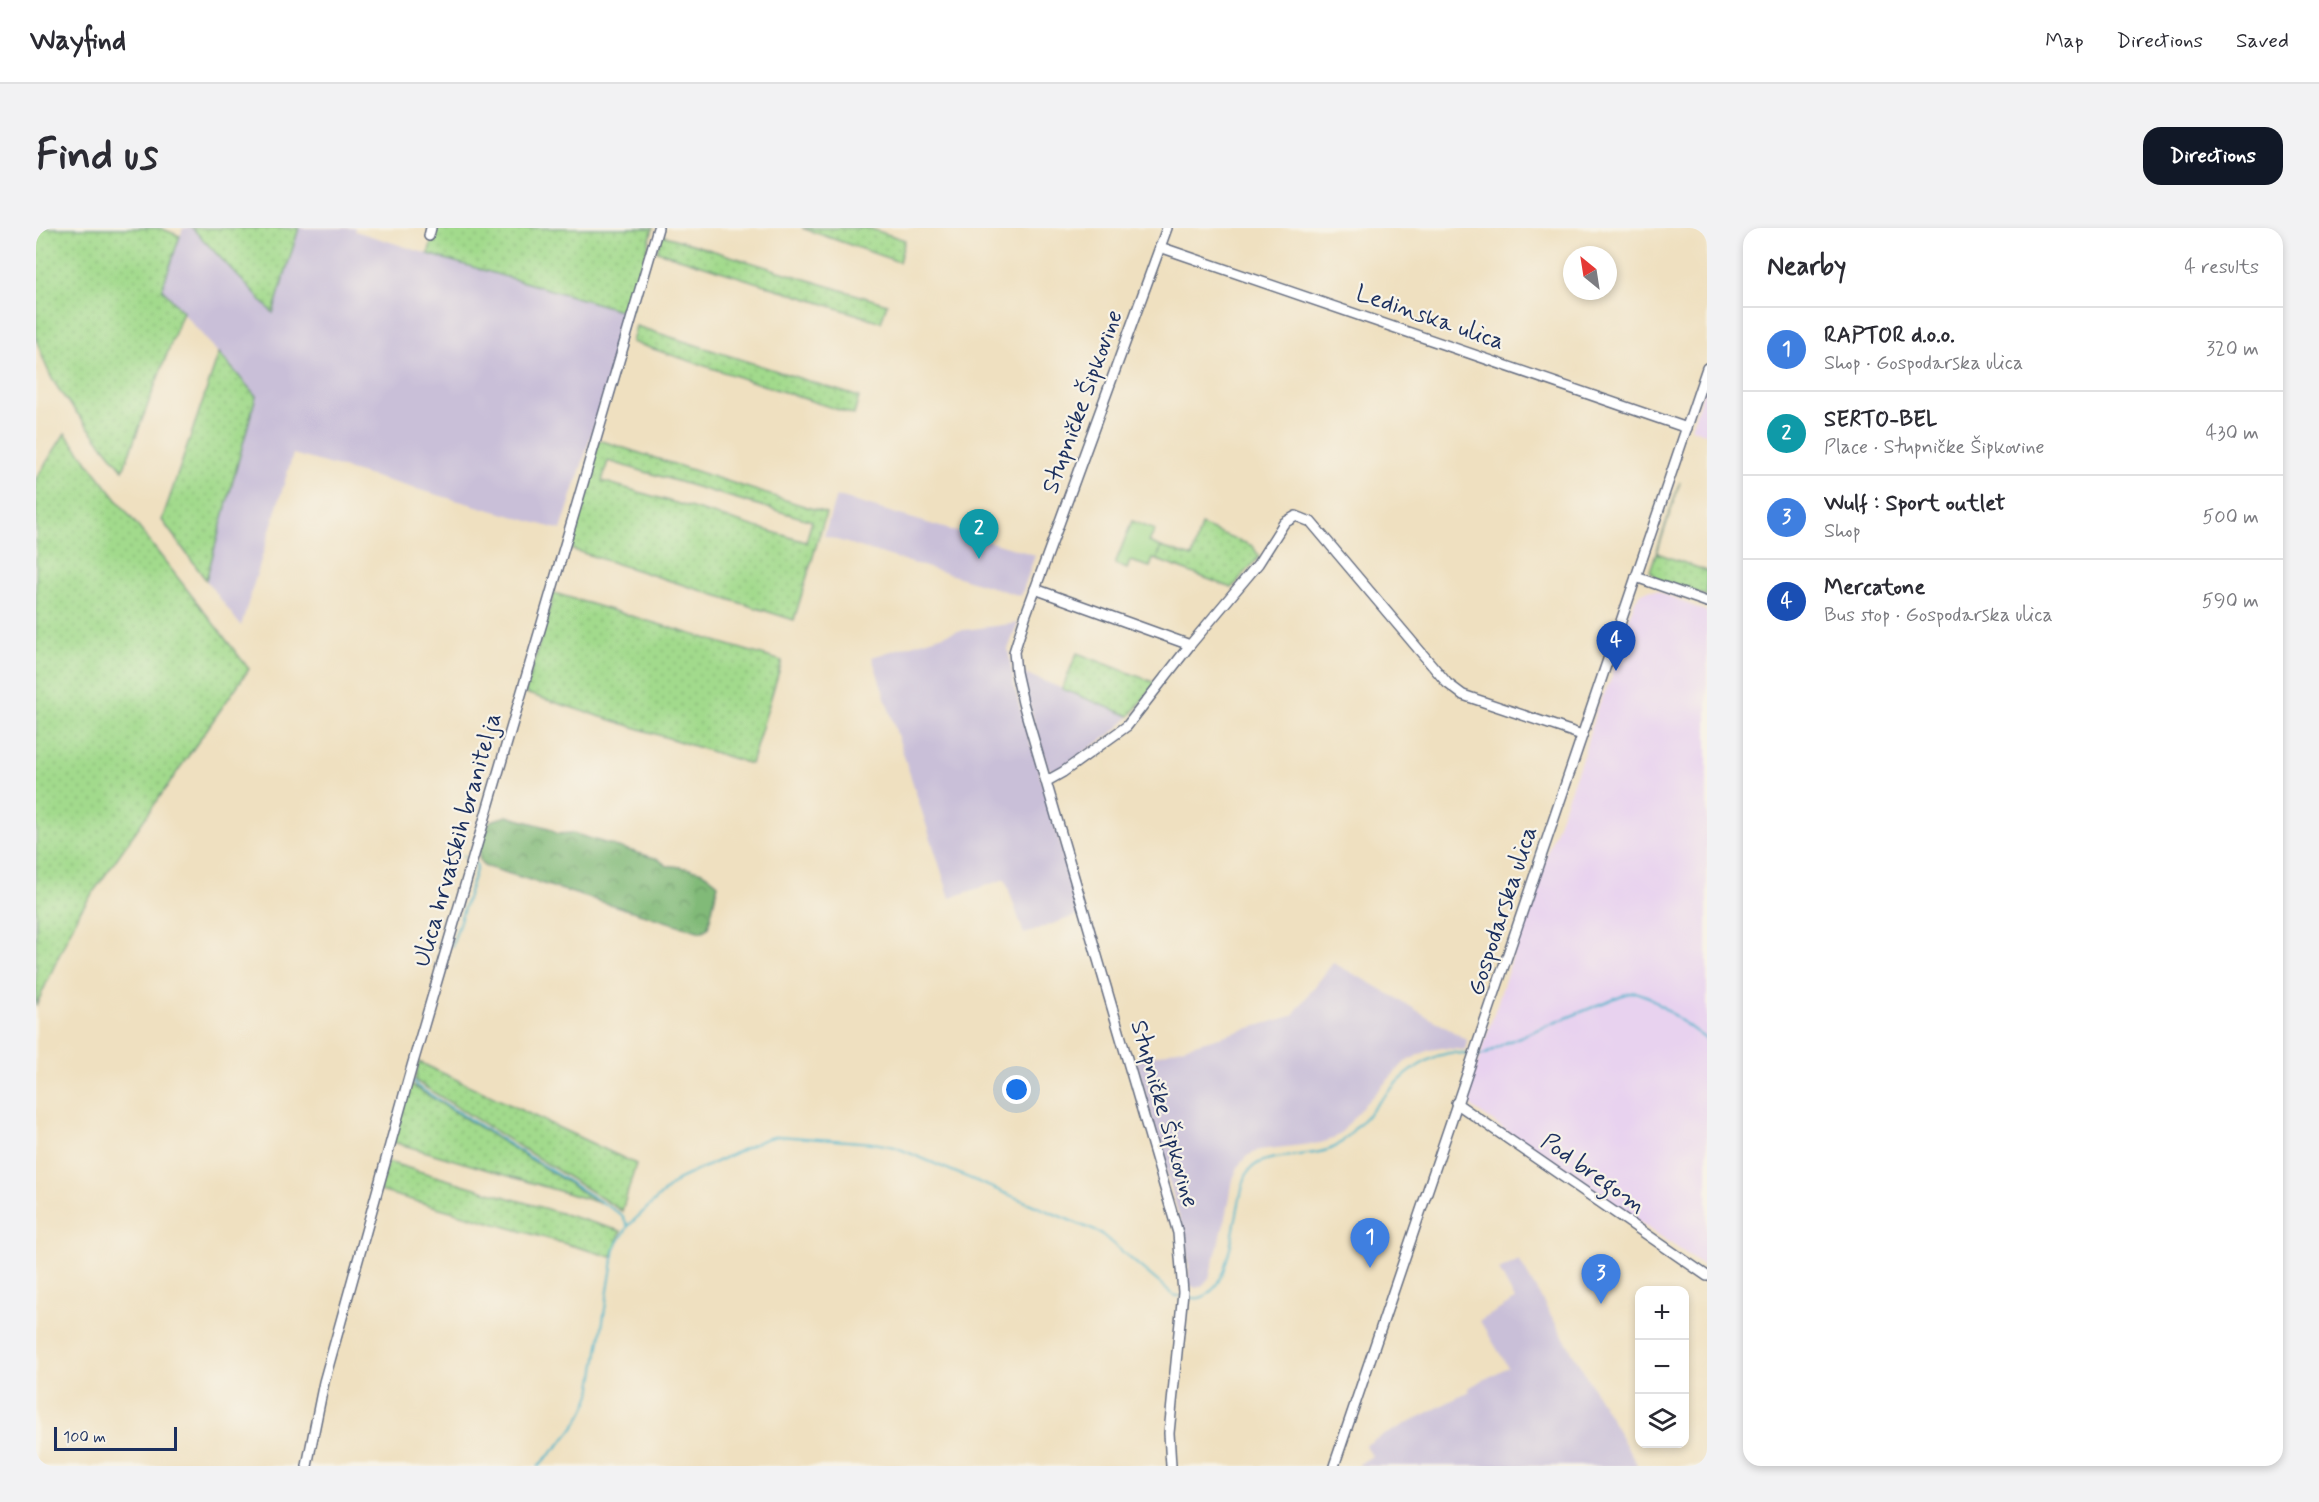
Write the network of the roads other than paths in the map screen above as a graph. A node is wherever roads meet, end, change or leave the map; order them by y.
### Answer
1 (658, 228) edge
2 (1167, 228) edge
3 (1160, 247) junction
4 (1707, 368) edge
5 (1687, 428) junction
6 (1636, 577) junction
7 (1035, 588) junction
8 (1707, 602) edge
9 (1190, 645) junction
10 (1582, 735) junction
11 (1047, 780) junction
12 (1456, 1103) junction
13 (1707, 1276) edge
14 (307, 1466) edge
15 (1171, 1466) edge
16 (1334, 1466) edge

1 - 14 street, Ulica hrvatskih branitelja
2 - 3 street, Stupničke Šipkovine
3 - 5 street, Ledinska ulica
3 - 7 street, Stupničke Šipkovine
4 - 5 street, Gospodarska ulica
5 - 6 street, Gospodarska ulica
6 - 8 street
6 - 10 street, Gospodarska ulica
7 - 9 street
7 - 11 street, Stupničke Šipkovine
9 - 10 street
9 - 11 street
10 - 12 street, Gospodarska ulica
11 - 15 street, Stupničke Šipkovine
12 - 13 street, Pod bregom
12 - 16 street, Gospodarska ulica

